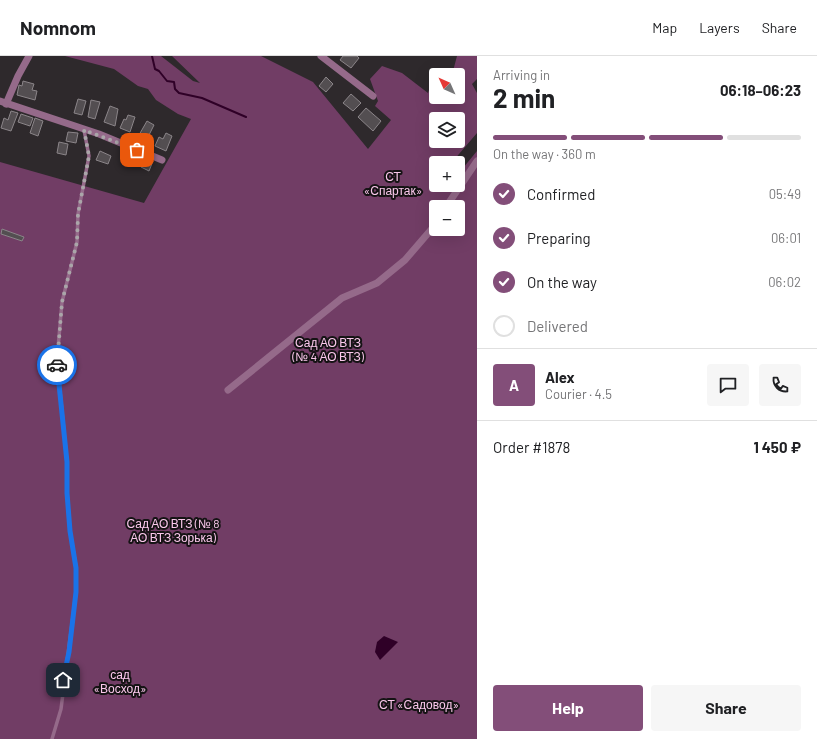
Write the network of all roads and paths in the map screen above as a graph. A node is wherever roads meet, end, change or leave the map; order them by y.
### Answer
1 (29, 56) edge
2 (321, 56) edge
3 (373, 96) dead end
4 (3, 103) edge
5 (84, 130) junction
6 (162, 160) dead end
7 (477, 161) edge
8 (451, 200) edge
9 (429, 232) edge
10 (228, 390) dead end
11 (52, 739) edge

1 - 4 street
2 - 3 street
4 - 5 street
5 - 6 street
5 - 11 lane
7 - 8 street
9 - 10 street

